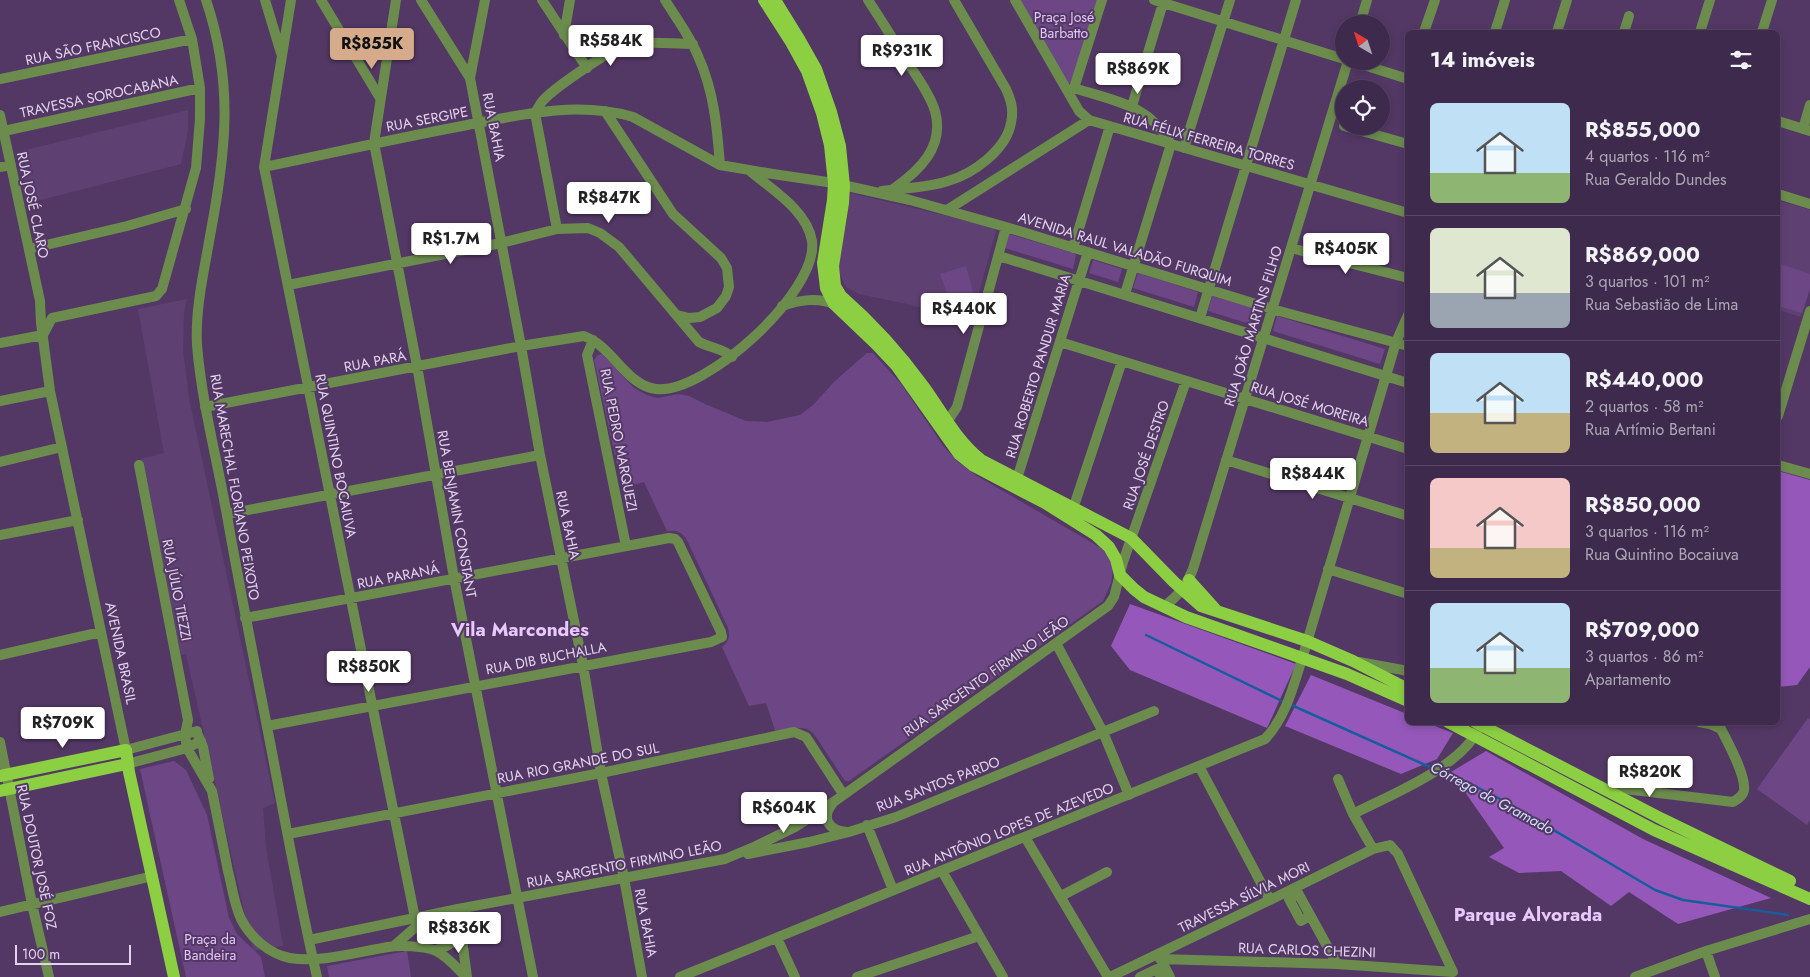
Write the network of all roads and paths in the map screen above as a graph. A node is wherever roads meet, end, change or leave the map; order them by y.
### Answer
1 (179, 0) edge
2 (206, 0) edge
3 (265, 0) edge
4 (291, 0) edge
5 (321, 0) edge
6 (396, 0) edge
7 (421, 0) edge
8 (485, 0) edge
9 (542, 0) edge
10 (570, 0) edge
11 (665, 0) edge
12 (764, 0) edge
13 (775, 0) edge
14 (869, 0) edge
15 (954, 0) edge
16 (1015, 0) edge
17 (1102, 0) edge
18 (1230, 0) edge
19 (1296, 0) edge
20 (1367, 0) edge
21 (1435, 0) edge
22 (1505, 0) edge
23 (1566, 0) edge
24 (1710, 0) edge
25 (1772, 0) edge
26 (1161, 1) edge
27 (289, 11) junction
28 (1363, 15) edge
29 (1629, 16) dead end
30 (272, 22) junction
31 (1224, 22) junction
32 (1425, 30) edge
33 (1496, 30) edge
34 (1558, 30) edge
35 (1625, 30) edge
36 (1701, 30) edge
37 (1763, 30) edge
38 (564, 35) junction
39 (192, 39) junction
40 (1283, 40) junction
41 (692, 44) junction
42 (282, 56) junction
43 (1335, 56) edge
44 (587, 68) junction
45 (1347, 70) edge
46 (1379, 70) edge
47 (470, 78) junction
48 (1405, 78) edge
49 (0, 79) edge
50 (200, 88) junction
51 (1071, 90) junction
52 (380, 98) junction
53 (1810, 105) edge
54 (1132, 106) junction
55 (605, 111) junction
56 (535, 113) junction
57 (0, 115) edge
58 (1089, 120) junction
59 (480, 122) junction
60 (1330, 122) junction
61 (1780, 122) edge
62 (1335, 123) edge
63 (1110, 126) junction
64 (1806, 130) edge
65 (4, 131) junction
66 (1376, 135) edge
67 (374, 143) junction
68 (1405, 143) edge
69 (1171, 144) junction
70 (1184, 148) junction
71 (928, 158) junction
72 (11, 164) junction
73 (720, 165) junction
74 (1245, 166) junction
75 (0, 167) edge
76 (264, 167) junction
77 (749, 170) junction
78 (839, 184) junction
79 (1310, 185) junction
80 (920, 186) junction
81 (892, 190) junction
82 (876, 192) junction
83 (1780, 195) edge
84 (1810, 204) edge
85 (186, 209) junction
86 (947, 210) junction
87 (1405, 212) edge
88 (1006, 227) junction
89 (558, 229) junction
90 (501, 243) junction
91 (819, 248) junction
92 (1073, 248) junction
93 (1291, 248) junction
94 (29, 249) junction
95 (1088, 252) junction
96 (999, 256) junction
97 (396, 263) junction
98 (1134, 266) junction
99 (828, 276) junction
100 (1405, 277) edge
101 (1079, 280) junction
102 (288, 285) junction
103 (1208, 289) junction
104 (1125, 294) junction
105 (40, 301) junction
106 (840, 304) junction
107 (782, 306) junction
108 (1272, 309) junction
109 (1810, 311) edge
110 (677, 315) junction
111 (52, 318) junction
112 (1200, 318) junction
113 (1405, 322) edge
114 (43, 335) junction
115 (1264, 338) junction
116 (592, 340) junction
117 (1060, 342) junction
118 (1396, 342) junction
119 (0, 343) edge
120 (1405, 345) edge
121 (521, 346) junction
122 (732, 357) junction
123 (1122, 361) junction
124 (417, 366) junction
125 (1386, 376) junction
126 (1186, 381) junction
127 (1405, 382) edge
128 (308, 388) junction
129 (50, 391) junction
130 (1780, 396) edge
131 (1245, 399) junction
132 (0, 401) edge
133 (205, 407) junction
134 (948, 422) junction
135 (1368, 437) junction
136 (62, 447) junction
137 (1405, 448) edge
138 (540, 455) junction
139 (1226, 460) junction
140 (0, 462) edge
141 (139, 465) dead end
142 (1780, 466) edge
143 (1810, 474) edge
144 (436, 475) junction
145 (1016, 483) junction
146 (330, 495) junction
147 (1349, 497) junction
148 (1072, 513) junction
149 (227, 514) junction
150 (1405, 515) edge
151 (78, 520) junction
152 (0, 535) edge
153 (1131, 538) junction
154 (674, 539) joint
155 (626, 546) junction
156 (561, 558) junction
157 (1328, 569) junction
158 (1120, 575) junction
159 (454, 578) junction
160 (1184, 580) junction
161 (1405, 593) edge
162 (351, 599) junction
163 (1165, 606) junction
164 (245, 618) junction
165 (101, 632) junction
166 (1307, 641) junction
167 (1056, 644) junction
168 (0, 655) edge
169 (1302, 659) junction
170 (1353, 661) junction
171 (583, 665) junction
172 (1405, 670) edge
173 (1347, 674) junction
174 (475, 686) junction
175 (1405, 687) edge
176 (1405, 700) edge
177 (372, 705) junction
178 (1154, 711) dead end
179 (188, 720) junction
180 (1712, 725) edge
181 (267, 726) junction
182 (1478, 727) edge
183 (1103, 732) junction
184 (185, 735) junction
185 (199, 736) junction
186 (0, 742) edge
187 (187, 748) junction
188 (126, 750) junction
189 (128, 764) junction
190 (1199, 766) junction
191 (601, 773) junction
192 (3, 776) edge
193 (1338, 779) dead end
194 (5, 790) edge
195 (496, 793) junction
196 (212, 794) junction
197 (1612, 794) junction
198 (1129, 795) junction
199 (839, 798) junction
200 (394, 813) junction
201 (1352, 814) junction
202 (867, 825) junction
203 (849, 832) junction
204 (288, 834) junction
205 (1025, 837) junction
206 (1373, 849) junction
207 (725, 859) junction
208 (942, 871) junction
209 (1108, 872) dead end
210 (153, 876) junction
211 (624, 878) junction
212 (893, 890) junction
213 (1810, 890) edge
214 (1061, 896) junction
215 (517, 898) junction
216 (1810, 899) edge
217 (1270, 900) junction
218 (32, 904) junction
219 (458, 909) junction
220 (0, 912) edge
221 (428, 916) junction
222 (1310, 916) dead end
223 (415, 918) junction
224 (1810, 919) edge
225 (462, 929) junction
226 (979, 936) junction
227 (777, 938) junction
228 (309, 940) junction
229 (391, 946) junction
230 (435, 950) junction
231 (1706, 951) junction
232 (1159, 956) junction
233 (1337, 964) junction
234 (1453, 972) joint
235 (869, 975) edge
236 (49, 977) edge
237 (174, 977) edge
238 (317, 977) edge
239 (466, 977) edge
240 (533, 977) edge
241 (642, 977) edge
242 (680, 977) edge
243 (795, 977) edge
244 (857, 977) edge
245 (1003, 977) edge
246 (1109, 977) edge
247 (1140, 977) edge
248 (1161, 977) edge
249 (1170, 977) edge
250 (1635, 977) edge
251 (1715, 977) edge

1 - 39 street
2 - 133 street, RUA MARECHAL FLORIANO PEIXOTO
3 - 30 street, RUA QUINTINO BOCAIUVA
4 - 27 street
5 - 52 street
6 - 52 street, RUA BENJAMIN CONSTANT
7 - 47 street
8 - 47 street
9 - 38 street
10 - 38 street
11 - 41 street
12 - 78 main road
13 - 78 main road
14 - 71 street
15 - 80 street
16 - 51 street
17 - 51 street
18 - 31 street
19 - 40 street
20 - 28 street
21 - 32 street
22 - 33 street
23 - 34 street
24 - 36 street
25 - 37 street
26 - 31 street
26 - 54 street
27 - 30 street
27 - 42 street
29 - 35 street
30 - 42 street, RUA QUINTINO BOCAIUVA
31 - 40 street
31 - 70 street
38 - 44 street
39 - 49 street, RUA SÃO FRANCISCO
39 - 50 street
40 - 43 street
40 - 74 street
41 - 44 street
41 - 73 street
42 - 76 street, RUA QUINTINO BOCAIUVA
44 - 56 street
45 - 60 street, RUA JOÃO MARTINS FILHO
46 - 48 street
47 - 59 street, RUA BAHIA
50 - 65 street, TRAVESSA SOROCABANA
50 - 85 street
51 - 54 street
51 - 58 street
52 - 67 street, RUA BENJAMIN CONSTANT
53 - 64 street
54 - 69 street
55 - 56 street, RUA SERGIPE
55 - 73 street, RUA SERGIPE
55 - 110 street
56 - 59 street, RUA SERGIPE
56 - 89 street
57 - 65 street, RUA JOSÉ CLARO
58 - 63 street, RUA FÉLIX FERREIRA TORRES
58 - 86 street
59 - 67 street, RUA SERGIPE
59 - 90 street, RUA BAHIA
60 - 62 street
60 - 79 street, RUA JOÃO MARTINS FILHO
61 - 64 street
63 - 69 street, RUA FÉLIX FERREIRA TORRES
63 - 92 street
65 - 72 street, RUA JOSÉ CLARO
66 - 68 street
67 - 76 street, RUA SERGIPE
67 - 97 street, RUA BENJAMIN CONSTANT
69 - 70 street, RUA FÉLIX FERREIRA TORRES
69 - 98 street
70 - 74 street, RUA FÉLIX FERREIRA TORRES
71 - 80 street
71 - 81 street
72 - 75 street
72 - 94 street, RUA JOSÉ CLARO
73 - 77 street, AVENIDA RAUL VALADÃO FURQUIM
74 - 79 street, RUA FÉLIX FERREIRA TORRES
74 - 103 street
76 - 102 street, RUA QUINTINO BOCAIUVA
77 - 78 street, AVENIDA RAUL VALADÃO FURQUIM
77 - 91 street
78 - 82 street, AVENIDA RAUL VALADÃO FURQUIM
78 - 91 main road
78 - 99 main road
79 - 87 street, RUA FÉLIX FERREIRA TORRES
79 - 93 street, RUA JOÃO MARTINS FILHO
80 - 81 street
81 - 82 street
82 - 86 street, AVENIDA RAUL VALADÃO FURQUIM
83 - 84 street
85 - 94 street
85 - 111 street
86 - 88 street, AVENIDA RAUL VALADÃO FURQUIM
88 - 92 street, AVENIDA RAUL VALADÃO FURQUIM
88 - 96 street
89 - 90 street
89 - 110 street
90 - 97 street
90 - 121 street, RUA BAHIA
91 - 99 main road
91 - 107 street
92 - 95 street, AVENIDA RAUL VALADÃO FURQUIM
93 - 100 street
93 - 108 street, RUA JOÃO MARTINS FILHO
94 - 105 street, RUA JOSÉ CLARO
95 - 98 street, AVENIDA RAUL VALADÃO FURQUIM
95 - 101 street, RUA ROBERTO PANDUR MARIA
96 - 101 street
96 - 134 street
97 - 102 street
97 - 124 street, RUA BENJAMIN CONSTANT
98 - 103 street, AVENIDA RAUL VALADÃO FURQUIM
98 - 104 street
99 - 106 main road
101 - 104 street
101 - 117 street, RUA ROBERTO PANDUR MARIA
102 - 128 street, RUA QUINTINO BOCAIUVA
103 - 108 street, AVENIDA RAUL VALADÃO FURQUIM
103 - 112 street
104 - 112 street
105 - 111 street, RUA JOSÉ CLARO
105 - 114 street, RUA JOSÉ CLARO
106 - 107 street
106 - 134 main road
106 - 145 main road
107 - 122 street
108 - 115 street, RUA JOÃO MARTINS FILHO
108 - 118 street, AVENIDA RAUL VALADÃO FURQUIM
109 - 130 street
110 - 122 street
111 - 114 street
112 - 115 street
113 - 118 street, RUA ANTÔNIO LOPES DE AZEVEDO
114 - 119 street
114 - 129 street, AVENIDA BRASIL
115 - 125 street
115 - 131 street, RUA JOÃO MARTINS FILHO
116 - 121 street, RUA PARÁ
116 - 122 street
116 - 155 street, RUA PEDRO MARQUEZI
117 - 123 street, RUA JOSÉ MOREIRA
117 - 145 street, RUA ROBERTO PANDUR MARIA
118 - 120 street, AVENIDA RAUL VALADÃO FURQUIM
118 - 125 street, RUA ANTÔNIO LOPES DE AZEVEDO
121 - 124 street, RUA PARÁ
121 - 138 street, RUA BAHIA
123 - 126 street, RUA JOSÉ MOREIRA
123 - 148 street
124 - 128 street, RUA PARÁ
124 - 144 street, RUA BENJAMIN CONSTANT
125 - 127 street
125 - 135 street, RUA ANTÔNIO LOPES DE AZEVEDO
126 - 131 street, RUA JOSÉ MOREIRA
126 - 153 street, RUA JOSÉ DESTRO
128 - 133 street, RUA PARÁ
128 - 146 street, RUA QUINTINO BOCAIUVA
129 - 132 street
129 - 136 street, AVENIDA BRASIL
131 - 135 street, RUA JOSÉ MOREIRA
131 - 139 street, RUA JOÃO MARTINS FILHO
133 - 149 street, RUA MARECHAL FLORIANO PEIXOTO
134 - 145 main road
135 - 137 street, RUA JOSÉ MOREIRA
135 - 147 street, RUA ANTÔNIO LOPES DE AZEVEDO
136 - 140 street
136 - 151 street, AVENIDA BRASIL
138 - 144 street
138 - 156 street, RUA BAHIA
139 - 147 street
139 - 160 street, RUA JOÃO MARTINS FILHO
141 - 179 street, RUA JÚLIO TIEZZI
142 - 143 street
144 - 146 street
144 - 159 street, RUA BENJAMIN CONSTANT
145 - 148 main road
146 - 149 street
146 - 162 street, RUA QUINTINO BOCAIUVA
147 - 150 street
147 - 157 street, RUA ANTÔNIO LOPES DE AZEVEDO
148 - 153 main road
148 - 158 main road
149 - 164 street, RUA MARECHAL FLORIANO PEIXOTO
151 - 152 street
151 - 165 street, AVENIDA BRASIL
153 - 158 street, RUA JOSÉ DESTRO
153 - 160 main road
154 - 155 street, RUA PARANÁ
154 - 171 street, RUA DIB BUCHALLA
155 - 156 street, RUA PARANÁ
156 - 159 street, RUA PARANÁ
156 - 171 street, RUA BAHIA
157 - 161 street
157 - 166 street, RUA ANTÔNIO LOPES DE AZEVEDO
158 - 163 main road
158 - 167 street, RUA SARGENTO FIRMINO LEÃO
159 - 162 street, RUA PARANÁ
159 - 174 street, RUA BENJAMIN CONSTANT
160 - 163 street
160 - 166 main road
162 - 164 street, RUA PARANÁ
162 - 177 street, RUA QUINTINO BOCAIUVA
163 - 169 main road
164 - 181 street, RUA MARECHAL FLORIANO PEIXOTO
165 - 168 street
165 - 188 street, AVENIDA BRASIL
166 - 169 street, RUA ANTÔNIO LOPES DE AZEVEDO
166 - 170 main road
167 - 183 street
167 - 199 street, RUA SARGENTO FIRMINO LEÃO
169 - 173 main road
169 - 190 street, RUA ANTÔNIO LOPES DE AZEVEDO
170 - 172 street
170 - 173 main road
170 - 175 main road
171 - 174 street, RUA DIB BUCHALLA
171 - 191 street, RUA BAHIA
173 - 176 main road
174 - 177 street, RUA DIB BUCHALLA
174 - 195 street, RUA BENJAMIN CONSTANT
177 - 181 street, RUA DIB BUCHALLA
177 - 200 street, RUA QUINTINO BOCAIUVA
178 - 183 street, RUA SANTOS PARDO
179 - 184 street, RUA JÚLIO TIEZZI
179 - 185 street, RUA JÚLIO TIEZZI
180 - 197 street
181 - 204 street, RUA MARECHAL FLORIANO PEIXOTO
182 - 197 main road
182 - 201 street
182 - 216 main road
183 - 198 street
183 - 202 street, RUA SANTOS PARDO
184 - 185 street
184 - 187 street, RUA JÚLIO TIEZZI
184 - 188 street
185 - 187 street
185 - 196 street, RUA JÚLIO TIEZZI
186 - 192 street, RUA DOUTOR JOSÉ FOZ
187 - 189 street
187 - 196 street
188 - 189 main road, AVENIDA BRASIL
188 - 192 main road
189 - 194 main road
189 - 210 main road, AVENIDA BRASIL
190 - 198 street, RUA ANTÔNIO LOPES DE AZEVEDO
190 - 217 street
191 - 195 street, RUA RIO GRANDE DO SUL
191 - 199 street, RUA RIO GRANDE DO SUL
191 - 211 street, RUA BAHIA
192 - 194 street, RUA DOUTOR JOSÉ FOZ
193 - 201 street
194 - 218 street, RUA DOUTOR JOSÉ FOZ
195 - 200 street, RUA RIO GRANDE DO SUL
195 - 215 street, RUA BENJAMIN CONSTANT
196 - 229 street, RUA JÚLIO TIEZZI, bridge
197 - 213 main road
198 - 205 street, RUA ANTÔNIO LOPES DE AZEVEDO
199 - 203 street
199 - 207 street, RUA SARGENTO FIRMINO LEÃO
200 - 204 street, RUA RIO GRANDE DO SUL
200 - 223 street, RUA QUINTINO BOCAIUVA
201 - 206 street
202 - 203 street, RUA SANTOS PARDO
202 - 212 street
203 - 207 street, RUA SANTOS PARDO
204 - 228 street, RUA MARECHAL FLORIANO PEIXOTO
205 - 208 street, RUA ANTÔNIO LOPES DE AZEVEDO
205 - 214 street, TRAVESSA SÍLVIA MORI
206 - 217 street, TRAVESSA SÍLVIA MORI
206 - 234 street, TRAVESSA SÍLVIA MORI
207 - 211 street, RUA SARGENTO FIRMINO LEÃO
208 - 212 street, RUA ANTÔNIO LOPES DE AZEVEDO
208 - 226 street
209 - 214 street
210 - 218 street
210 - 237 main road, AVENIDA BRASIL
211 - 215 street, RUA SARGENTO FIRMINO LEÃO
211 - 241 street, RUA BAHIA
212 - 227 street, RUA ANTÔNIO LOPES DE AZEVEDO
214 - 246 street, TRAVESSA SÍLVIA MORI
215 - 219 street, RUA SARGENTO FIRMINO LEÃO
215 - 240 street, RUA BENJAMIN CONSTANT
217 - 232 street, TRAVESSA SÍLVIA MORI
218 - 220 street
218 - 236 street, RUA DOUTOR JOSÉ FOZ
219 - 221 street, RUA SARGENTO FIRMINO LEÃO
219 - 225 street
221 - 223 street, RUA SARGENTO FIRMINO LEÃO
221 - 229 street
222 - 233 street
223 - 228 street, RUA SARGENTO FIRMINO LEÃO
224 - 231 street
225 - 230 street
225 - 239 street
226 - 235 street
226 - 245 street
227 - 242 street, RUA ANTÔNIO LOPES DE AZEVEDO
227 - 243 street
228 - 238 street, RUA MARECHAL FLORIANO PEIXOTO
229 - 230 street, RUA JÚLIO TIEZZI
230 - 239 street
231 - 250 street
231 - 251 street
232 - 233 street, RUA CARLOS CHEZINI
232 - 246 street, TRAVESSA SÍLVIA MORI
232 - 249 street
233 - 234 street, RUA CARLOS CHEZINI
235 - 244 street
247 - 248 street

